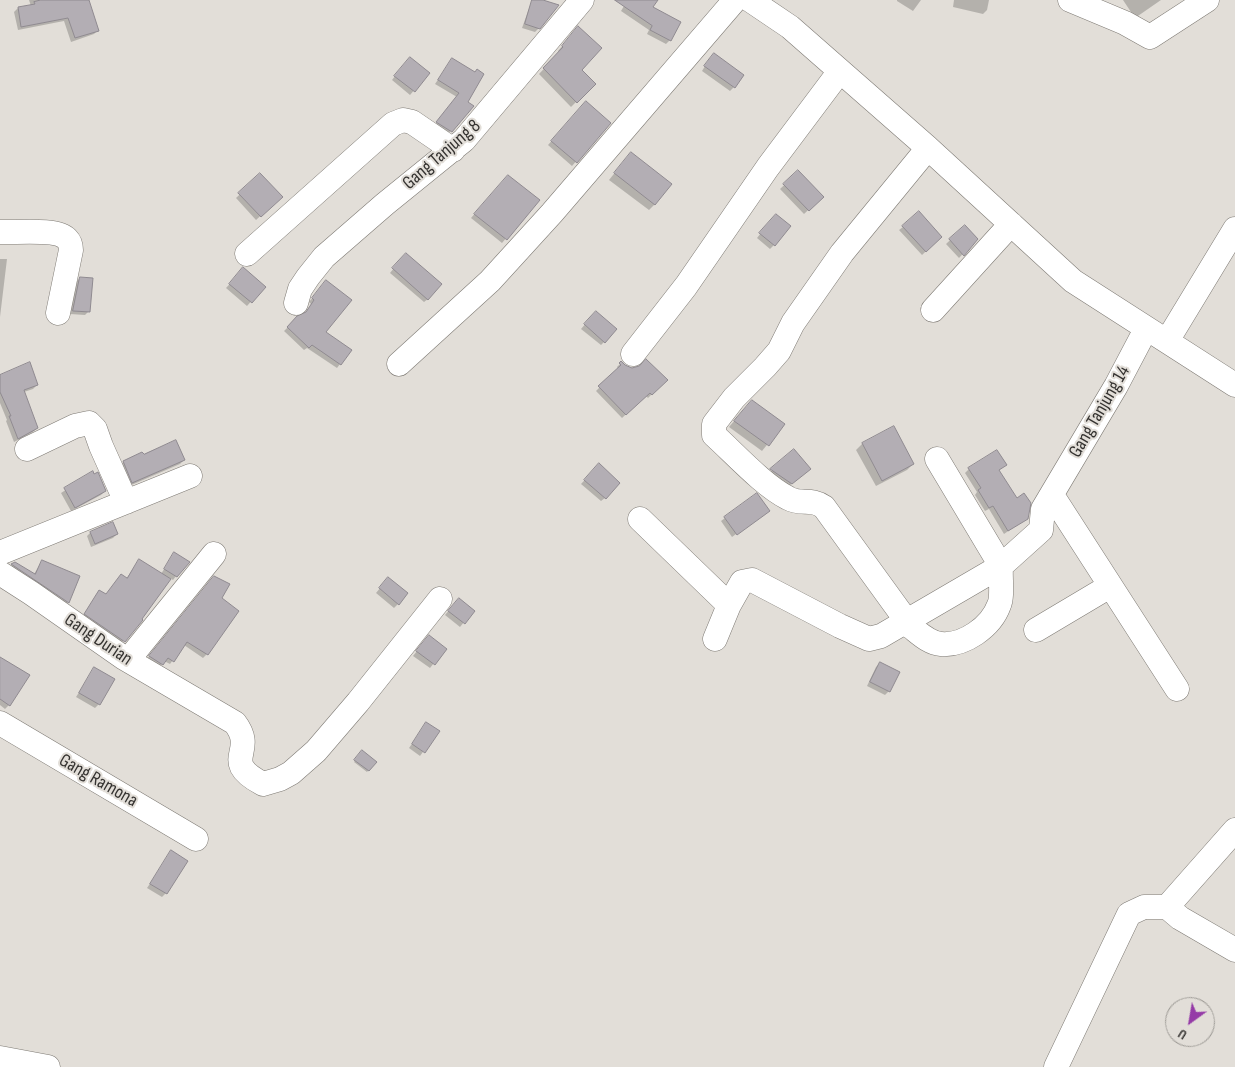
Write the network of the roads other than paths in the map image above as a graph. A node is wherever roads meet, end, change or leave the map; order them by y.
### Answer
1 (582, 0) edge
2 (736, 0) edge
3 (750, 0) edge
4 (1070, 0) edge
5 (1207, 0) edge
6 (840, 71) junction
7 (928, 148) junction
8 (453, 150) junction
9 (1011, 224) junction
10 (1235, 229) edge
11 (0, 232) edge
12 (246, 254) dead end
13 (296, 303) dead end
14 (933, 310) dead end
15 (58, 313) dead end
16 (1146, 329) junction
17 (1167, 341) junction
18 (633, 354) dead end
19 (399, 364) dead end
20 (1235, 385) edge
21 (28, 449) dead end
22 (937, 459) dead end
23 (190, 476) dead end
24 (1052, 495) junction
25 (126, 502) junction
26 (640, 519) dead end
27 (0, 553) edge
28 (214, 554) dead end
29 (1001, 566) junction
30 (0, 573) edge
31 (1110, 586) junction
32 (440, 599) dead end
33 (729, 605) junction
34 (908, 621) junction
35 (1036, 630) dead end
36 (715, 639) dead end
37 (128, 660) junction
38 (1177, 688) dead end
39 (0, 723) edge
40 (1235, 830) edge
41 (196, 839) dead end
42 (1167, 908) junction
43 (1235, 950) edge
44 (0, 1058) edge
45 (48, 1067) edge
46 (1056, 1067) edge

1 - 8 street, Gang Tanjung 8
2 - 19 street
3 - 6 street
4 - 5 street
6 - 7 street
6 - 18 street
7 - 9 street
7 - 34 street
8 - 12 street
8 - 13 street, Gang Tanjung 8
9 - 14 street
9 - 16 street
10 - 17 street
11 - 15 street
16 - 17 street
16 - 24 street, Gang Tanjung 14
17 - 20 street
21 - 25 street
22 - 29 street
23 - 25 street
24 - 29 street, Gang Tanjung 14
24 - 31 street
25 - 27 street
26 - 33 street
28 - 37 street
29 - 34 street, Gang Tanjung 14
29 - 34 street
30 - 37 street, Gang Durian
31 - 35 street
31 - 38 street
32 - 37 street, Gang Durian
33 - 34 street, Gang Tanjung 14
33 - 36 street
39 - 41 street, Gang Ramona
40 - 42 street
42 - 43 street
42 - 46 street
44 - 45 street

